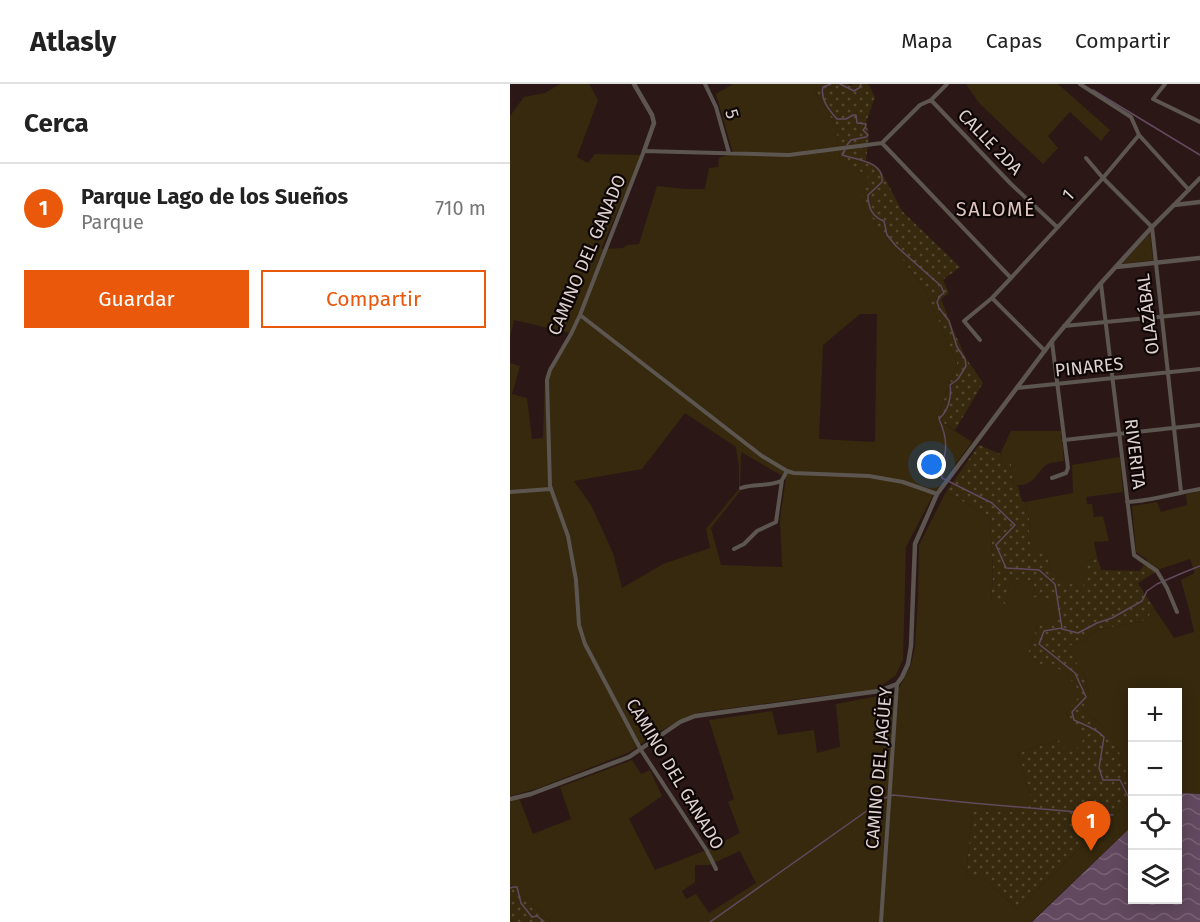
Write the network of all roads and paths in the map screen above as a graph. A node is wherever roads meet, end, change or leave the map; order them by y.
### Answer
1 (634, 84) edge
2 (705, 84) edge
3 (948, 84) edge
4 (1080, 84) edge
5 (1165, 84) edge
6 (931, 100) junction
7 (1200, 122) edge
8 (1139, 135) junction
9 (882, 143) junction
10 (645, 151) junction
11 (729, 153) junction
12 (1086, 158) dead end
13 (1103, 178) junction
14 (1200, 178) edge
15 (1189, 190) junction
16 (1200, 202) edge
17 (1174, 205) junction
18 (1057, 227) junction
19 (1152, 227) junction
20 (1200, 258) edge
21 (1155, 263) junction
22 (1115, 267) junction
23 (1011, 278) junction
24 (1101, 283) junction
25 (992, 298) junction
26 (1200, 313) edge
27 (580, 315) junction
28 (1161, 317) junction
29 (1105, 323) junction
30 (1064, 326) junction
31 (980, 340) dead end
32 (1052, 341) junction
33 (1044, 351) junction
34 (1200, 369) edge
35 (1168, 373) junction
36 (1112, 378) junction
37 (1057, 385) junction
38 (1017, 388) junction
39 (1200, 425) edge
40 (1174, 428) junction
41 (1119, 434) junction
42 (1065, 440) junction
43 (787, 471) junction
44 (1052, 478) dead end
45 (782, 480) junction
46 (741, 488) dead end
47 (550, 489) junction
48 (1200, 489) edge
49 (510, 492) edge
50 (1181, 492) junction
51 (937, 494) junction
52 (1127, 502) junction
53 (734, 549) dead end
54 (1177, 612) dead end
55 (897, 684) junction
56 (641, 750) junction
57 (510, 799) edge
58 (716, 868) dead end
59 (880, 922) edge

1 - 10 street, CAMINO DEL GANADO
2 - 11 street, 5
3 - 6 street
4 - 8 street
5 - 7 street
6 - 9 street
6 - 18 street, CALLE 2DA
8 - 13 street, 1
8 - 15 street
9 - 11 street
9 - 23 street
10 - 11 street
10 - 27 street, CAMINO DEL GANADO
12 - 13 street
13 - 18 street, 1
13 - 19 street
14 - 15 street
15 - 17 street
16 - 17 street
17 - 19 street, CAMINO DEL JAGÜEY
18 - 23 street, 1
19 - 21 street, OLAZÁBAL
19 - 22 street, CAMINO DEL JAGÜEY
20 - 21 street
21 - 22 street
21 - 28 street, OLAZÁBAL
22 - 24 street, CAMINO DEL JAGÜEY
23 - 25 street, 1
24 - 29 street, RIVERITA
24 - 30 street, CAMINO DEL JAGÜEY
25 - 31 street, 1
25 - 33 street
26 - 28 street
27 - 43 street
27 - 47 street, CAMINO DEL GANADO
28 - 29 street
28 - 35 street, OLAZÁBAL
29 - 30 street
29 - 36 street, RIVERITA
30 - 32 street, CAMINO DEL JAGÜEY
32 - 33 street, CAMINO DEL JAGÜEY
32 - 37 street
33 - 38 street, CAMINO DEL JAGÜEY
34 - 35 street, PINARES
35 - 36 street, PINARES
35 - 40 street, OLAZÁBAL
36 - 37 street, PINARES
36 - 41 street, RIVERITA
37 - 38 street, PINARES
37 - 42 street
38 - 51 street, CAMINO DEL JAGÜEY
39 - 40 street
40 - 41 street
40 - 50 street, OLAZÁBAL
41 - 42 street
41 - 52 street, RIVERITA
42 - 44 street
43 - 45 street
43 - 51 street
45 - 46 street
45 - 53 street
47 - 49 street
47 - 56 street, CAMINO DEL GANADO
48 - 50 street
50 - 52 street
51 - 55 street, CAMINO DEL JAGÜEY
52 - 54 street, RIVERITA
55 - 56 street
55 - 59 street, CAMINO DEL JAGÜEY
56 - 57 street
56 - 58 street, CAMINO DEL GANADO

